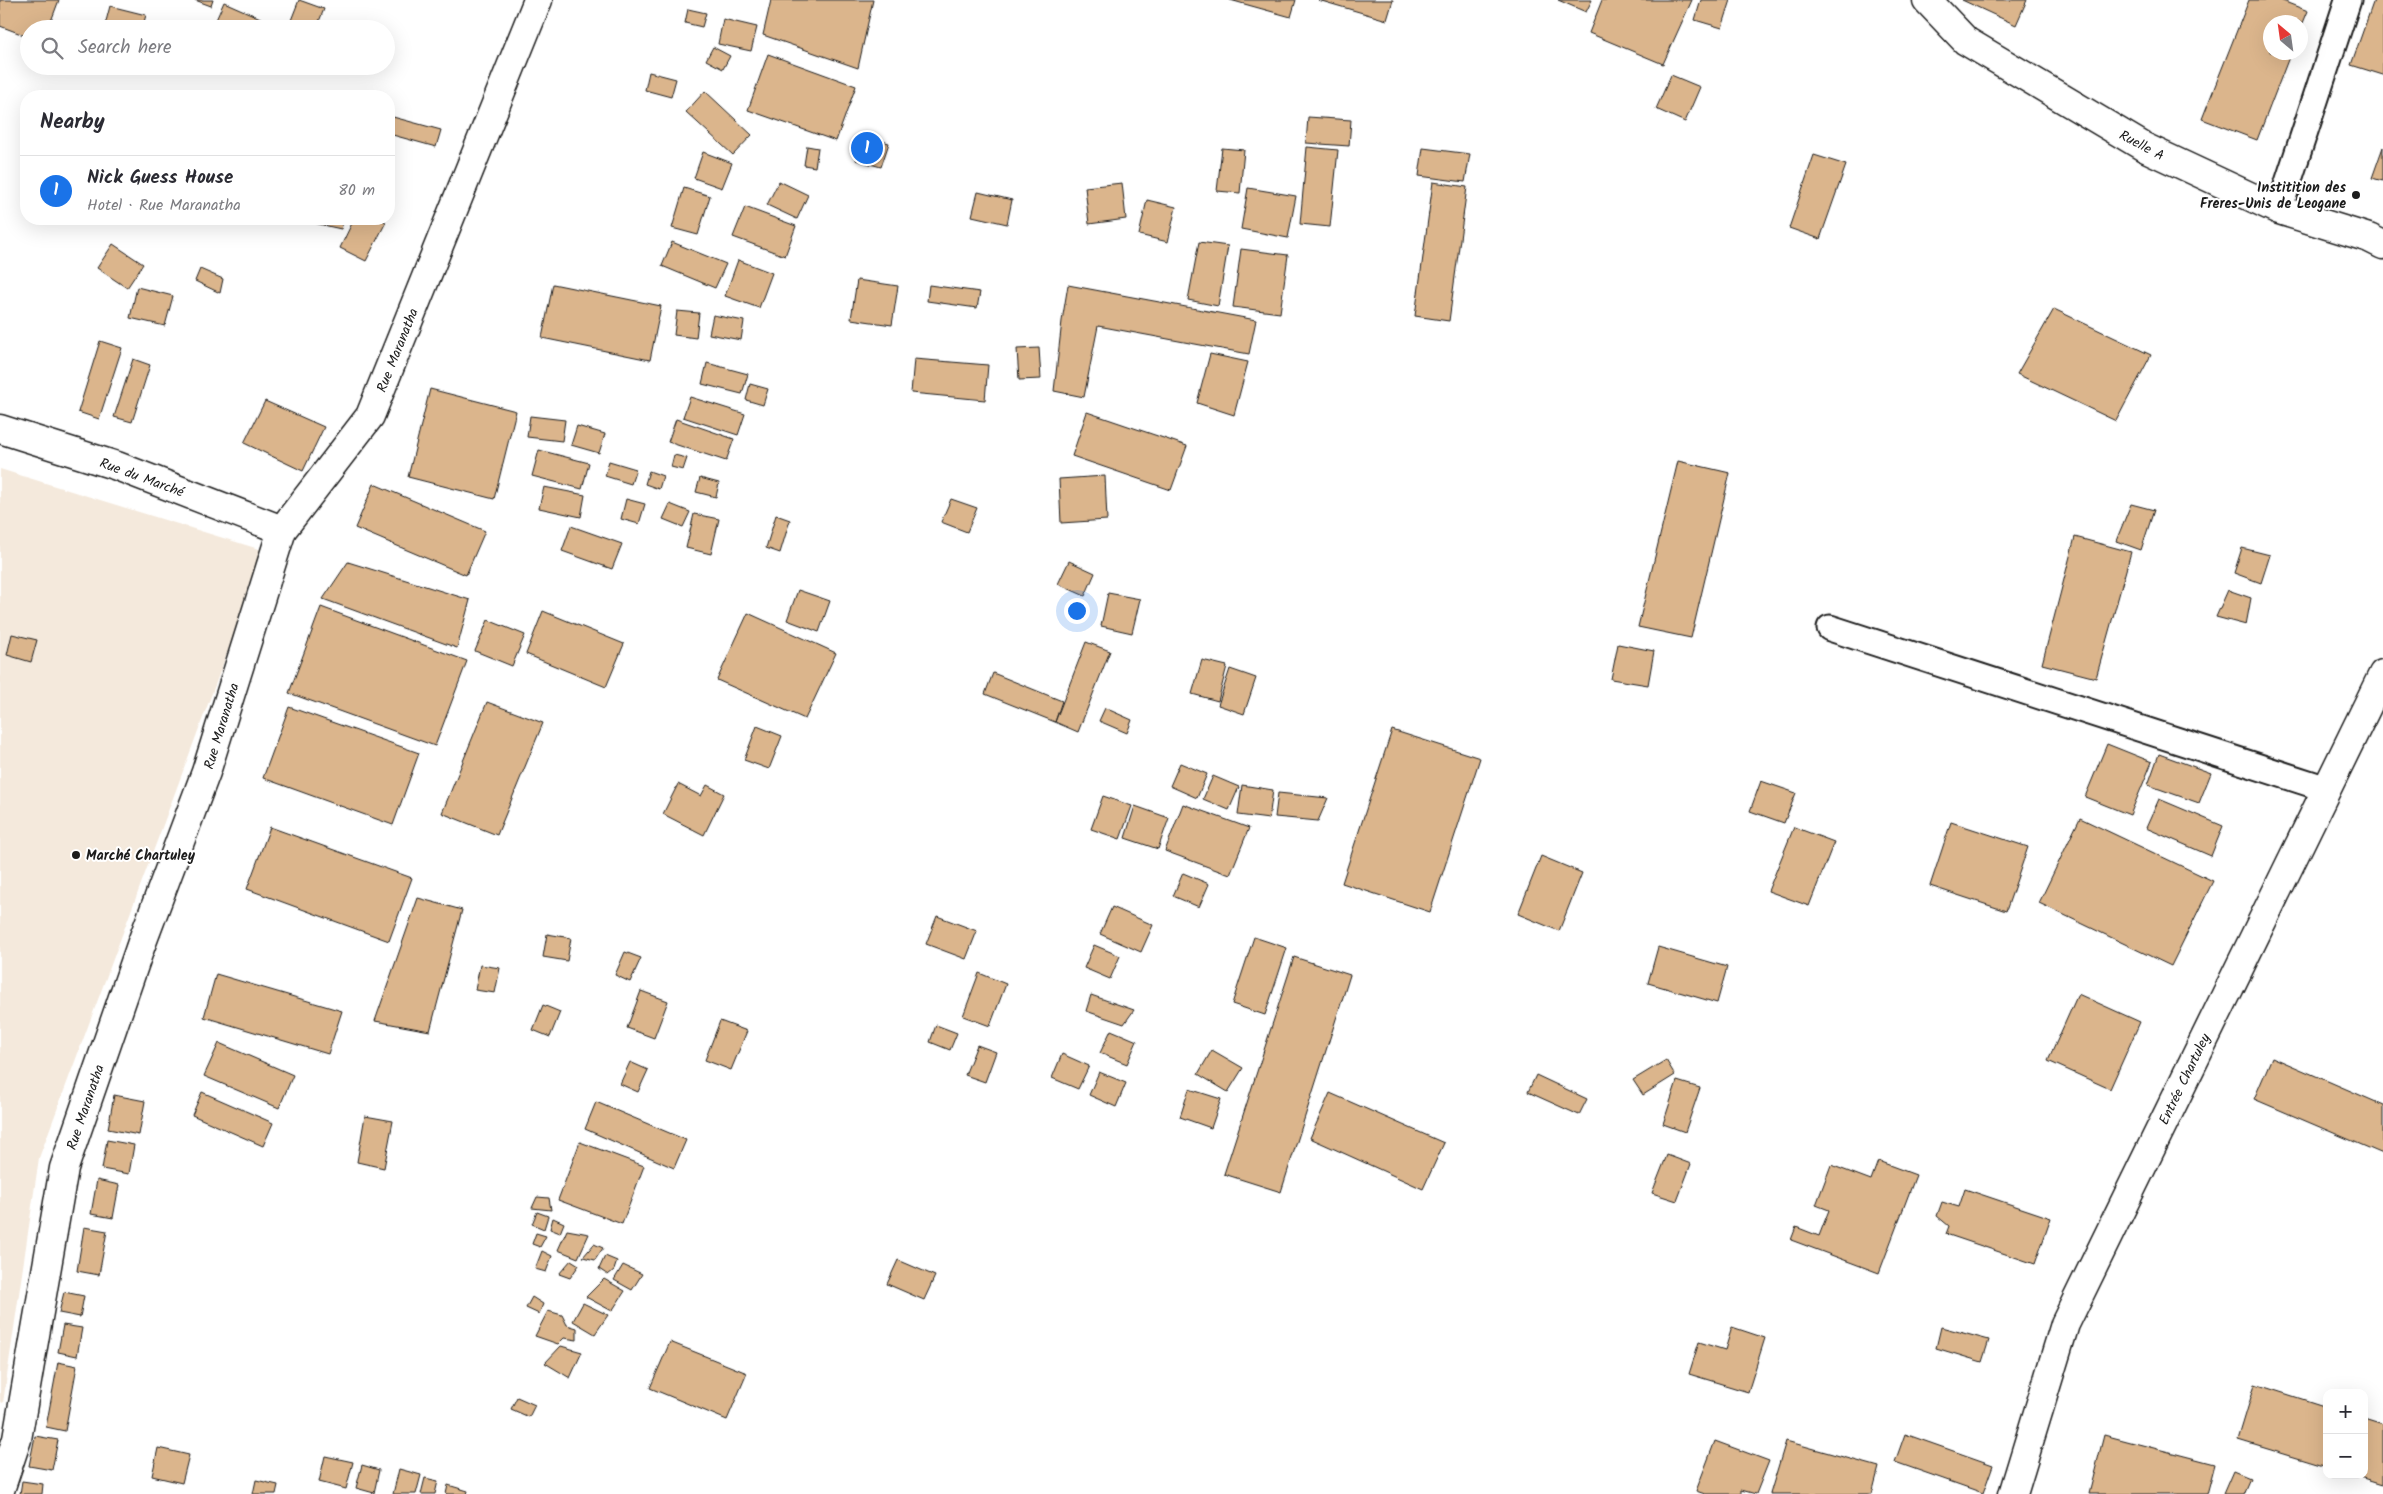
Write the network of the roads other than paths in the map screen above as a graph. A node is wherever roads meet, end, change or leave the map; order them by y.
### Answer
1 (538, 0) edge
2 (1927, 0) edge
3 (2348, 0) edge
4 (2279, 210) junction
5 (2383, 245) edge
6 (0, 429) edge
7 (282, 530) junction
8 (1830, 628) dead end
9 (2383, 674) edge
10 (2327, 789) junction
11 (9, 1436) edge
12 (0, 1490) edge
13 (2013, 1494) edge

1 - 7 street, Rue Maranatha
2 - 4 street, Ruelle A
3 - 4 lane
4 - 5 street, Ruelle A
6 - 7 street, Rue du Marché
7 - 11 street, Rue Maranatha
8 - 10 lane
9 - 10 street, Entrée Chartuley
10 - 13 street, Entrée Chartuley
11 - 12 street, Rue Maranatha

